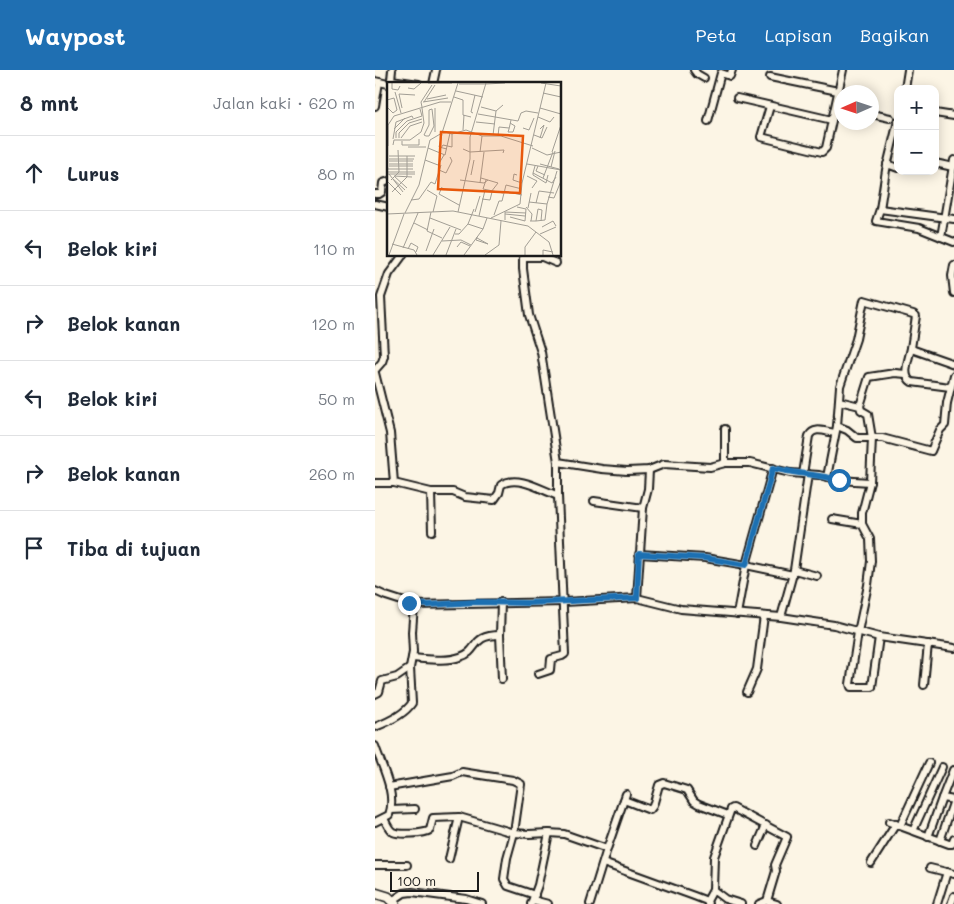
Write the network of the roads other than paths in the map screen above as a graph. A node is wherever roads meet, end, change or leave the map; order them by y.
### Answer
1 (392, 70) edge
2 (694, 70) edge
3 (732, 70) edge
4 (843, 70) edge
5 (908, 70) edge
6 (770, 76) dead end
7 (704, 78) dead end
8 (391, 80) joint
9 (377, 82) edge
10 (405, 82) edge
11 (839, 85) edge
12 (906, 85) edge
13 (834, 90) edge
14 (737, 98) dead end
15 (375, 106) edge
16 (770, 106) junction
17 (939, 114) edge
18 (834, 115) edge
19 (879, 116) edge
20 (954, 116) edge
21 (890, 118) dead end
22 (832, 120) junction
23 (708, 121) dead end
24 (896, 130) edge
25 (939, 163) edge
26 (953, 163) edge
27 (887, 164) junction
28 (894, 167) edge
29 (387, 182) edge
30 (951, 192) edge
31 (375, 194) edge
32 (880, 208) junction
33 (944, 217) junction
34 (954, 219) edge
35 (941, 237) junction
36 (954, 242) edge
37 (402, 256) edge
38 (556, 263) dead end
39 (954, 265) edge
40 (954, 293) edge
41 (379, 318) edge
42 (911, 348) junction
43 (954, 364) edge
44 (375, 372) edge
45 (906, 374) junction
46 (954, 376) edge
47 (950, 387) junction
48 (839, 401) junction
49 (860, 406) junction
50 (945, 425) junction
51 (954, 428) edge
52 (725, 429) dead end
53 (836, 430) junction
54 (872, 438) junction
55 (558, 462) junction
56 (725, 463) junction
57 (773, 468) junction
58 (649, 470) junction
59 (805, 474) junction
60 (827, 477) junction
61 (394, 482) junction
62 (870, 482) junction
63 (375, 483) edge
64 (431, 492) junction
65 (558, 496) junction
66 (594, 501) dead end
67 (643, 508) junction
68 (831, 519) dead end
69 (862, 524) junction
70 (432, 531) dead end
71 (639, 554) junction
72 (746, 565) junction
73 (793, 573) junction
74 (817, 576) dead end
75 (375, 591) edge
76 (637, 598) junction
77 (501, 602) junction
78 (564, 602) junction
79 (414, 604) junction
80 (737, 614) junction
81 (764, 616) junction
82 (781, 617) junction
83 (858, 632) junction
84 (500, 635) junction
85 (879, 637) junction
86 (928, 644) junction
87 (954, 648) edge
88 (412, 658) junction
89 (410, 668) junction
90 (538, 674) dead end
91 (502, 679) dead end
92 (378, 684) edge
93 (924, 685) dead end
94 (747, 692) dead end
95 (375, 694) edge
96 (375, 727) edge
97 (375, 746) edge
98 (929, 763) dead end
99 (942, 766) dead end
100 (953, 770) edge
101 (389, 787) junction
102 (942, 798) junction
103 (954, 800) edge
104 (415, 809) dead end
105 (391, 810) junction
106 (729, 815) junction
107 (459, 817) junction
108 (384, 818) junction
109 (375, 822) edge
110 (766, 824) junction
111 (895, 824) junction
112 (913, 831) junction
113 (514, 833) junction
114 (549, 833) junction
115 (928, 836) junction
116 (954, 839) edge
117 (940, 841) junction
118 (757, 846) dead end
119 (607, 848) junction
120 (449, 859) dead end
121 (871, 862) dead end
122 (603, 864) junction
123 (375, 865) edge
124 (407, 865) dead end
125 (930, 868) dead end
126 (951, 873) edge
127 (713, 890) junction
128 (375, 893) edge
129 (954, 896) edge
130 (533, 900) edge
131 (767, 901) junction
132 (393, 902) edge
133 (707, 902) edge
134 (481, 904) edge
135 (548, 904) edge
136 (590, 904) edge
137 (741, 904) edge
138 (759, 904) edge
139 (777, 904) edge
140 (937, 904) edge
141 (951, 904) edge

1 - 8 street
2 - 7 street
3 - 23 street
4 - 11 street
5 - 12 street
6 - 13 street
8 - 10 street
9 - 15 street
14 - 16 street
16 - 22 street
16 - 22 street
17 - 20 street
18 - 22 street
19 - 21 street
24 - 27 street
25 - 26 street
26 - 30 street
27 - 28 street
27 - 32 street
29 - 31 street
30 - 33 street
32 - 33 street
32 - 35 street
33 - 34 street
33 - 35 street
35 - 36 street
37 - 41 street
38 - 55 street
39 - 40 street
41 - 44 street
42 - 43 street
42 - 45 street
42 - 48 street
44 - 61 street
45 - 47 street
45 - 49 street
46 - 47 street
47 - 50 street
48 - 49 street
48 - 53 street
49 - 54 street
50 - 51 street
50 - 54 street
52 - 56 street
53 - 54 street
53 - 59 street
53 - 60 street
54 - 62 street
55 - 58 street
55 - 65 street
56 - 57 street
56 - 58 street
57 - 59 street
57 - 72 street
58 - 67 street
59 - 60 street
59 - 73 street
60 - 62 street
61 - 63 street
61 - 64 street
62 - 69 street
64 - 65 street
64 - 70 street
65 - 78 street
66 - 67 street
67 - 71 street
68 - 69 street
69 - 83 street
71 - 72 street
71 - 76 street
72 - 73 street
72 - 80 street
73 - 74 street
73 - 82 street
75 - 79 street
76 - 78 street
76 - 80 street
77 - 78 street
77 - 79 street
77 - 84 street
78 - 90 street
79 - 88 street
80 - 81 street
81 - 82 street
81 - 94 street
82 - 83 street
83 - 85 street
83 - 85 street
84 - 88 street
84 - 91 street
85 - 86 street
86 - 87 street
86 - 93 street
88 - 89 street
89 - 92 street
89 - 96 street
92 - 95 street
97 - 101 street
98 - 111 street
99 - 112 street
100 - 102 street
101 - 105 street
101 - 113 street
102 - 103 street
102 - 115 street
103 - 117 street
104 - 105 street
105 - 108 street
106 - 110 street
106 - 119 street
106 - 127 street
107 - 108 street
107 - 113 street
107 - 120 street
108 - 109 street
110 - 118 street
110 - 131 street
111 - 112 street
111 - 121 street
112 - 115 street
113 - 114 street
113 - 130 street
114 - 119 street
114 - 130 street
115 - 117 street
116 - 117 street
119 - 122 street
122 - 133 street
122 - 136 street
123 - 124 street
125 - 126 street
126 - 140 street
127 - 133 street
127 - 137 street
128 - 132 main road
129 - 141 street
130 - 135 street
131 - 138 street
131 - 139 street
132 - 134 street

